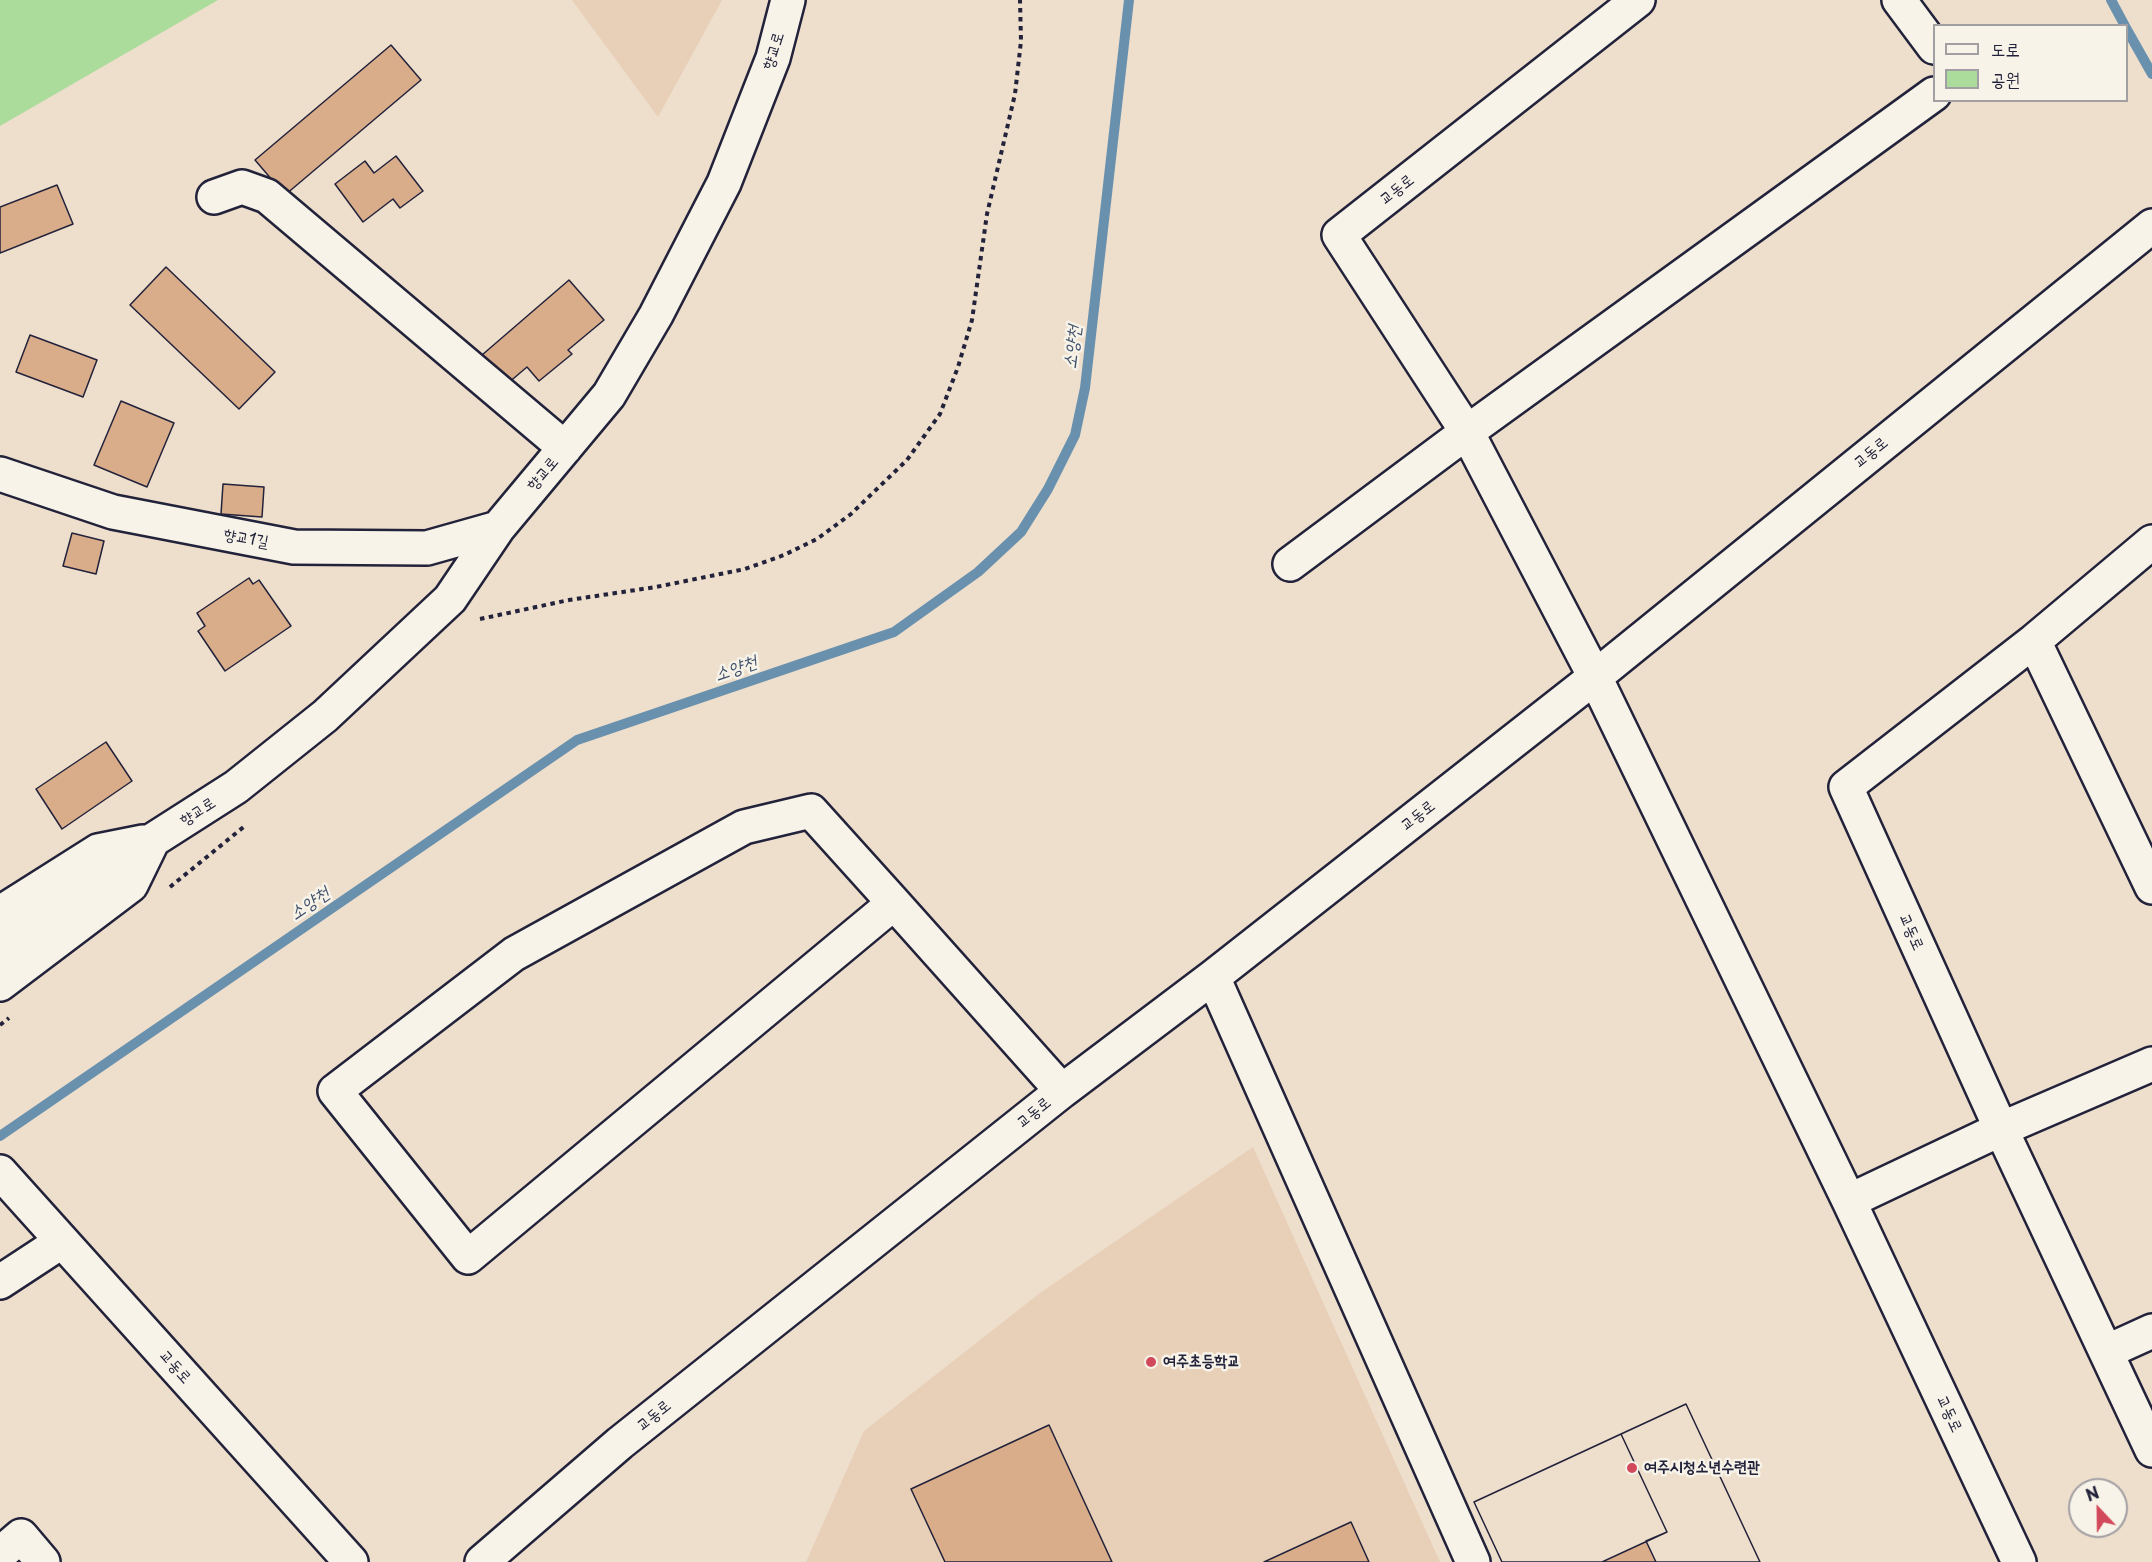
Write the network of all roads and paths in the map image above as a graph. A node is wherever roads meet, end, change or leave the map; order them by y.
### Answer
1 (788, 0) edge
2 (1020, 0) edge
3 (1638, 0) edge
4 (1899, 0) edge
5 (1933, 44) edge
6 (1933, 95) edge
7 (214, 197) dead end
8 (2149, 228) edge
9 (1467, 432) junction
10 (565, 448) junction
11 (0, 474) edge
12 (498, 528) junction
13 (2152, 542) edge
14 (1290, 564) dead end
15 (474, 620) dead end
16 (2034, 641) junction
17 (1595, 677) junction
18 (250, 822) dead end
19 (153, 840) junction
20 (2152, 887) edge
21 (166, 890) dead end
22 (894, 903) junction
23 (0, 913) edge
24 (0, 948) edge
25 (1213, 977) junction
26 (0, 984) edge
27 (18, 1010) dead end
28 (0, 1025) edge
29 (2152, 1064) edge
30 (1062, 1091) junction
31 (2001, 1129) junction
32 (0, 1172) edge
33 (1849, 1201) junction
34 (54, 1234) junction
35 (0, 1282) edge
36 (2152, 1331) edge
37 (2106, 1352) junction
38 (2152, 1450) edge
39 (0, 1554) edge
40 (43, 1562) edge
41 (351, 1562) edge
42 (482, 1562) edge
43 (1473, 1562) edge
44 (2019, 1562) edge

1 - 10 street, 향교로
2 - 15 path
3 - 9 street, 교동로
4 - 5 street
6 - 9 street
7 - 10 street
8 - 17 street, 교동로
9 - 14 street
9 - 17 street, 교동로
10 - 12 street, 향교로
11 - 12 street, 향교1길
12 - 19 street, 향교로
13 - 16 street, 교동로
16 - 20 street
16 - 31 street, 교동로
17 - 25 street, 교동로
17 - 33 street, 교동로
18 - 21 path
19 - 23 street
19 - 24 street, 향교로
19 - 26 street
22 - 22 street
22 - 30 street
25 - 30 street, 교동로
25 - 43 street
27 - 28 path
29 - 31 street
30 - 42 street, 교동로
31 - 33 street
31 - 37 street, 교동로
32 - 34 street, 교동로
33 - 44 street, 교동로
34 - 35 street
34 - 41 street, 교동로
36 - 37 street
37 - 38 street, 교동로
39 - 40 street

